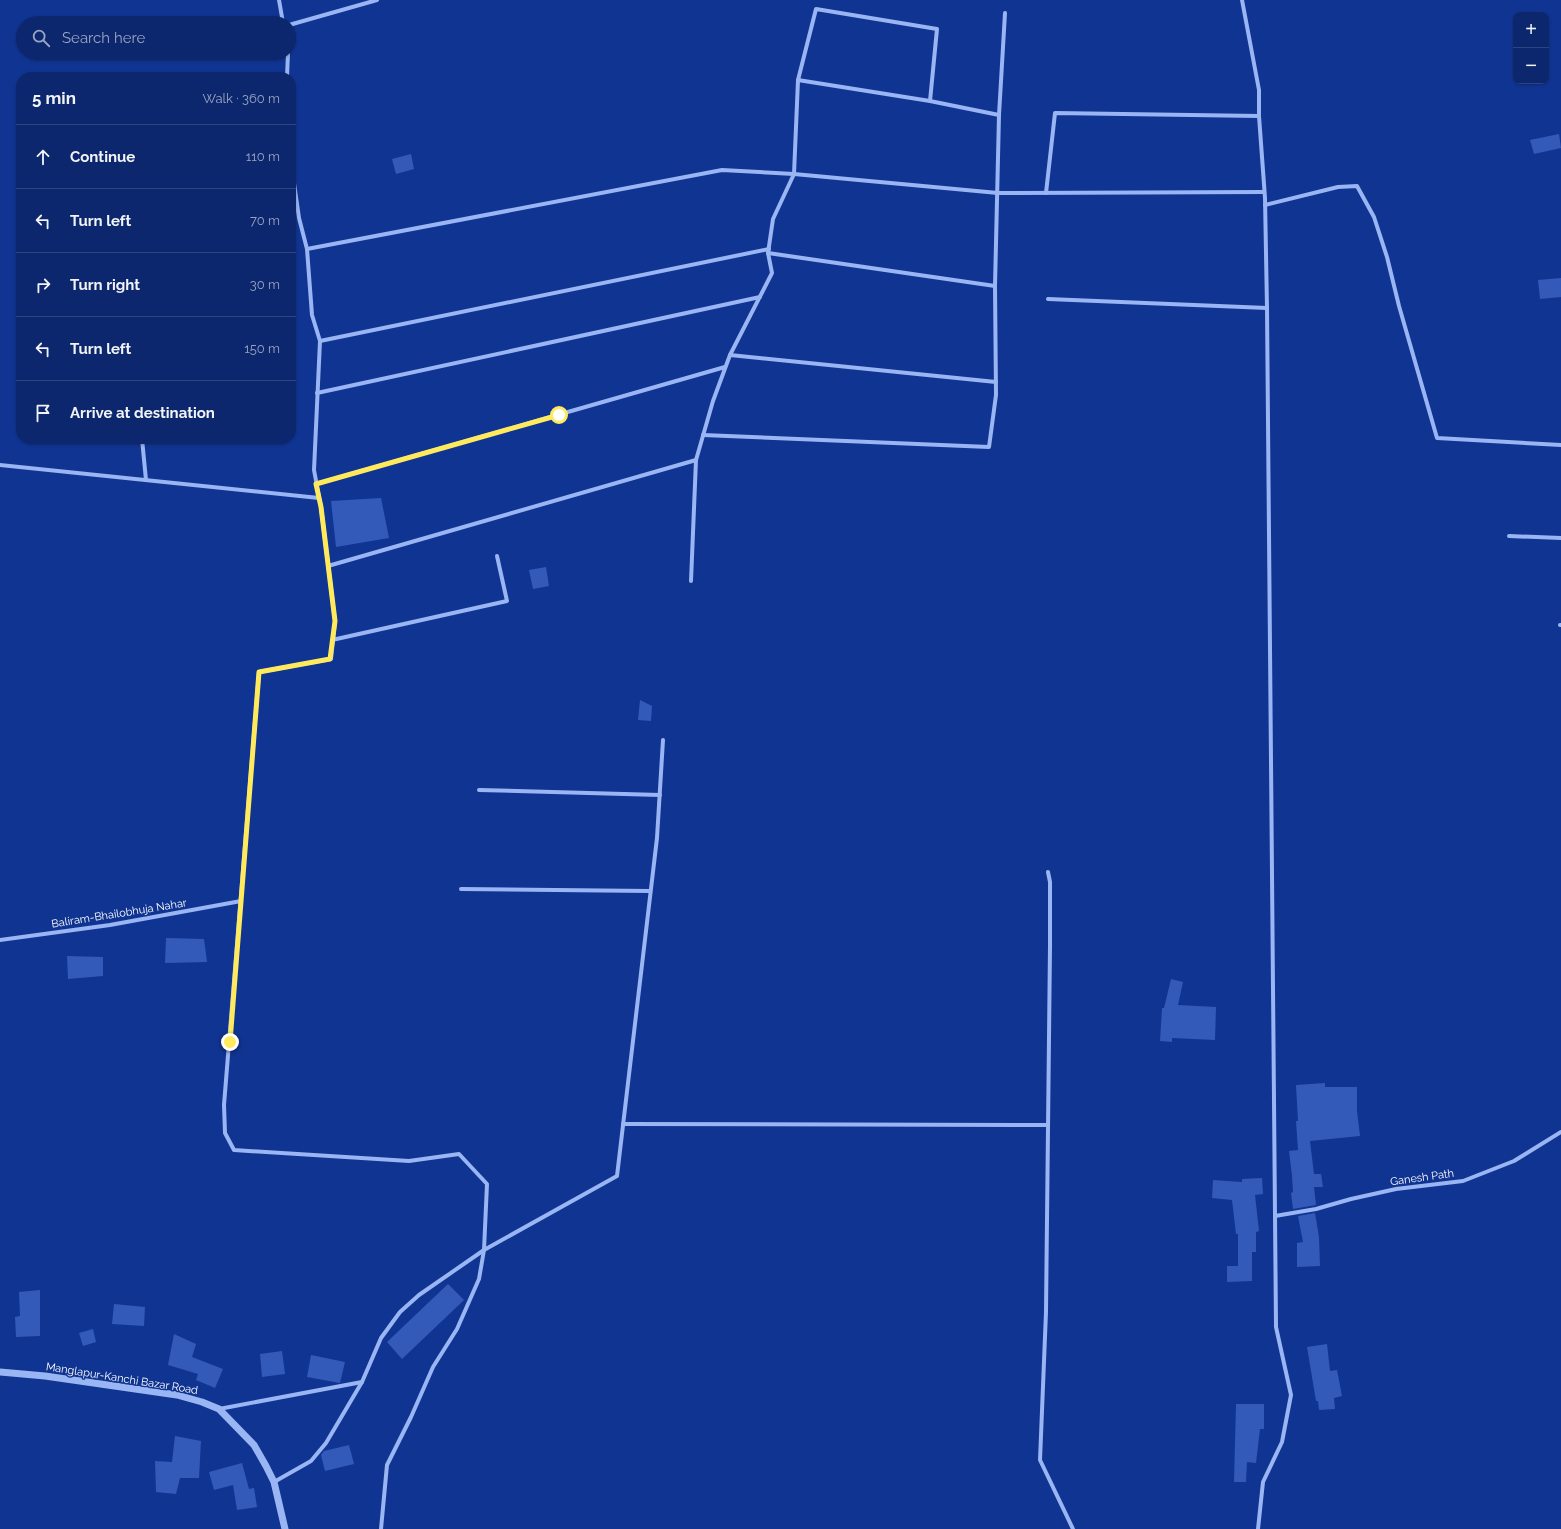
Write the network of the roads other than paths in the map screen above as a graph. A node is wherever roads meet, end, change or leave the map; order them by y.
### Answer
1 (279, 0) edge
2 (377, 0) edge
3 (1242, 0) edge
4 (1004, 13) dead end
5 (282, 16) edge
6 (296, 23) edge
7 (288, 60) edge
8 (287, 72) edge
9 (798, 80) junction
10 (930, 101) junction
11 (999, 115) junction
12 (1259, 116) junction
13 (794, 174) junction
14 (1264, 192) junction
15 (998, 193) junction
16 (1046, 193) junction
17 (296, 200) edge
18 (1265, 205) junction
19 (307, 249) junction
20 (768, 251) junction
21 (995, 286) junction
22 (760, 297) junction
23 (1048, 298) dead end
24 (1267, 308) junction
25 (320, 341) junction
26 (730, 355) junction
27 (725, 367) junction
28 (996, 382) junction
29 (317, 394) junction
30 (703, 435) junction
31 (142, 444) edge
32 (1561, 445) edge
33 (696, 460) junction
34 (0, 466) edge
35 (146, 480) junction
36 (316, 484) junction
37 (319, 498) junction
38 (1509, 536) dead end
39 (1561, 538) edge
40 (497, 556) dead end
41 (328, 566) junction
42 (691, 581) dead end
43 (332, 640) junction
44 (663, 740) dead end
45 (479, 790) dead end
46 (660, 795) junction
47 (1048, 872) dead end
48 (461, 889) dead end
49 (650, 891) junction
50 (241, 901) junction
51 (0, 940) edge
52 (623, 1124) junction
53 (1048, 1125) junction
54 (1561, 1132) edge
55 (1276, 1216) junction
56 (484, 1250) junction
57 (0, 1372) edge
58 (362, 1382) junction
59 (219, 1409) junction
60 (274, 1482) junction
61 (285, 1529) edge
62 (381, 1529) edge
63 (1073, 1529) edge
64 (1258, 1529) edge

1 - 5 street
2 - 6 street
3 - 12 street
4 - 11 street
7 - 8 street
9 - 10 street
9 - 10 street
9 - 13 street
10 - 11 street
11 - 15 street
12 - 14 street
12 - 16 street
13 - 15 street
13 - 19 street
13 - 20 street
14 - 16 street
14 - 18 street
15 - 16 street
15 - 21 street
17 - 19 street
18 - 24 street
18 - 32 street
19 - 25 street
20 - 21 street
20 - 22 street
20 - 25 street
21 - 28 street
22 - 26 street
22 - 29 street
23 - 24 street
24 - 55 street
25 - 29 street
26 - 27 street
26 - 28 street
27 - 30 street
27 - 36 street
28 - 30 street
29 - 36 street
30 - 33 street
31 - 35 street
33 - 41 street
33 - 42 street
34 - 35 street
35 - 37 street
36 - 37 street
37 - 41 street
38 - 39 street
40 - 43 street
41 - 43 street
43 - 50 street
44 - 46 street
45 - 46 street
46 - 49 street
47 - 53 street
48 - 49 street
49 - 52 street
50 - 51 street, Baliram-Bhailobhuja Nahar
50 - 56 street
52 - 53 street
52 - 56 street
53 - 63 street
54 - 55 street, Ganesh Path
55 - 64 street
56 - 58 street
56 - 62 street
57 - 59 street, Manglapur-Kanchi Bazar Road
58 - 59 street
58 - 60 street
59 - 60 street, Manglapur-Kanchi Bazar Road
60 - 61 street, Manglapur-Kanchi Bazar Road

